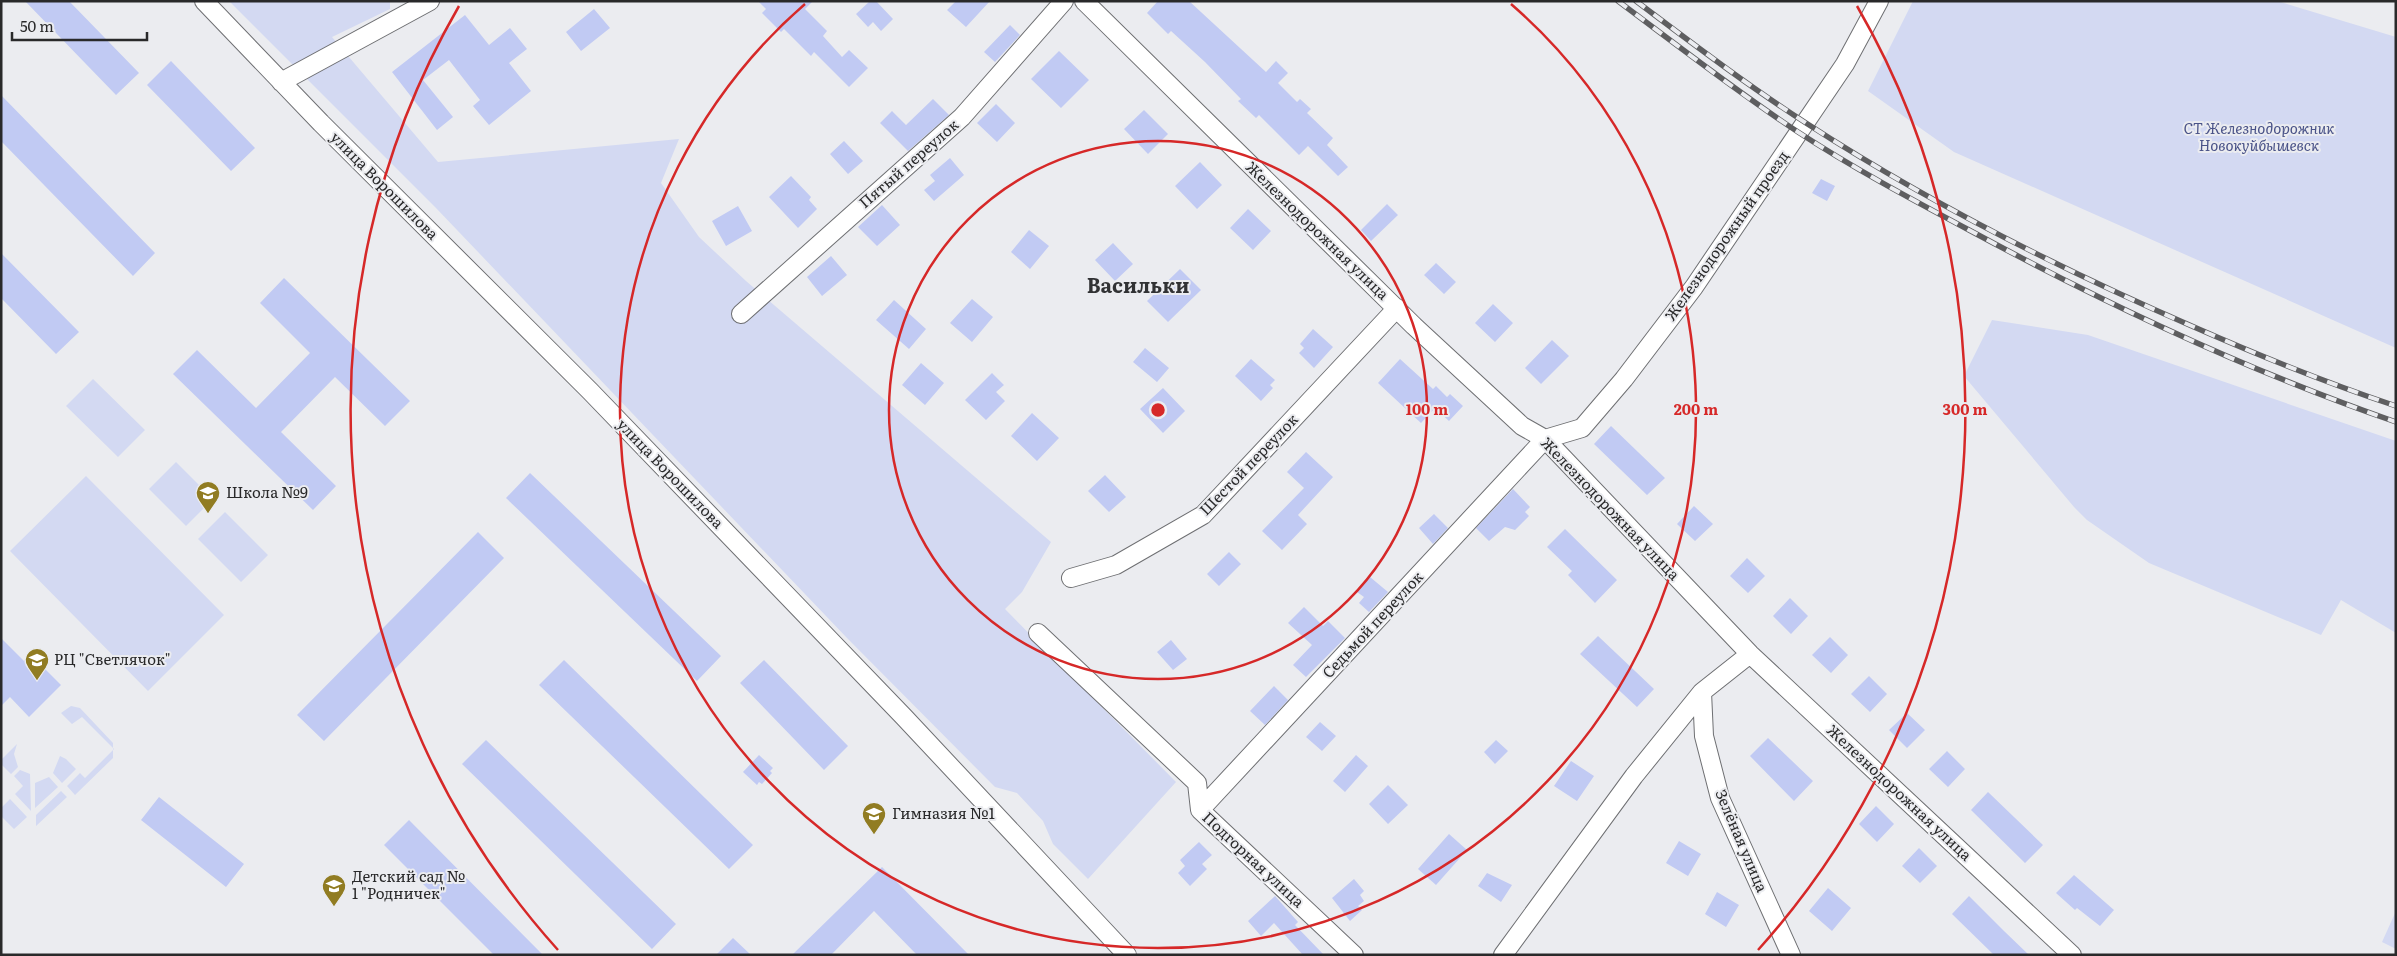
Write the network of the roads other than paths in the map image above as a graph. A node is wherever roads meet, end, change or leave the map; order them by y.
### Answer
1 (204, 1) edge
2 (1064, 1) edge
3 (1084, 1) edge
4 (1879, 1) edge
5 (427, 2) edge
6 (281, 82) junction
7 (1397, 308) junction
8 (742, 314) dead end
9 (1545, 439) junction
10 (1071, 578) dead end
11 (1038, 633) dead end
12 (1750, 654) junction
13 (1702, 692) junction
14 (1200, 810) junction
15 (1127, 955) edge
16 (1354, 955) edge
17 (1503, 955) edge
18 (1791, 955) edge
19 (2072, 955) edge

1 - 6 street, улица Ворошилова
2 - 8 street, Пятый переулок
3 - 7 street, Железнодорожная улица
4 - 9 street, Железнодорожный проезд
5 - 6 street
6 - 15 street, улица Ворошилова
7 - 9 street, Железнодорожная улица
7 - 10 street, Шестой переулок
9 - 12 street, Железнодорожная улица
9 - 14 street, Седьмой переулок
11 - 14 street, Подгорная улица
12 - 13 street
12 - 19 street, Железнодорожная улица
13 - 17 street
13 - 18 street, Зелёная улица
14 - 16 street, Подгорная улица

